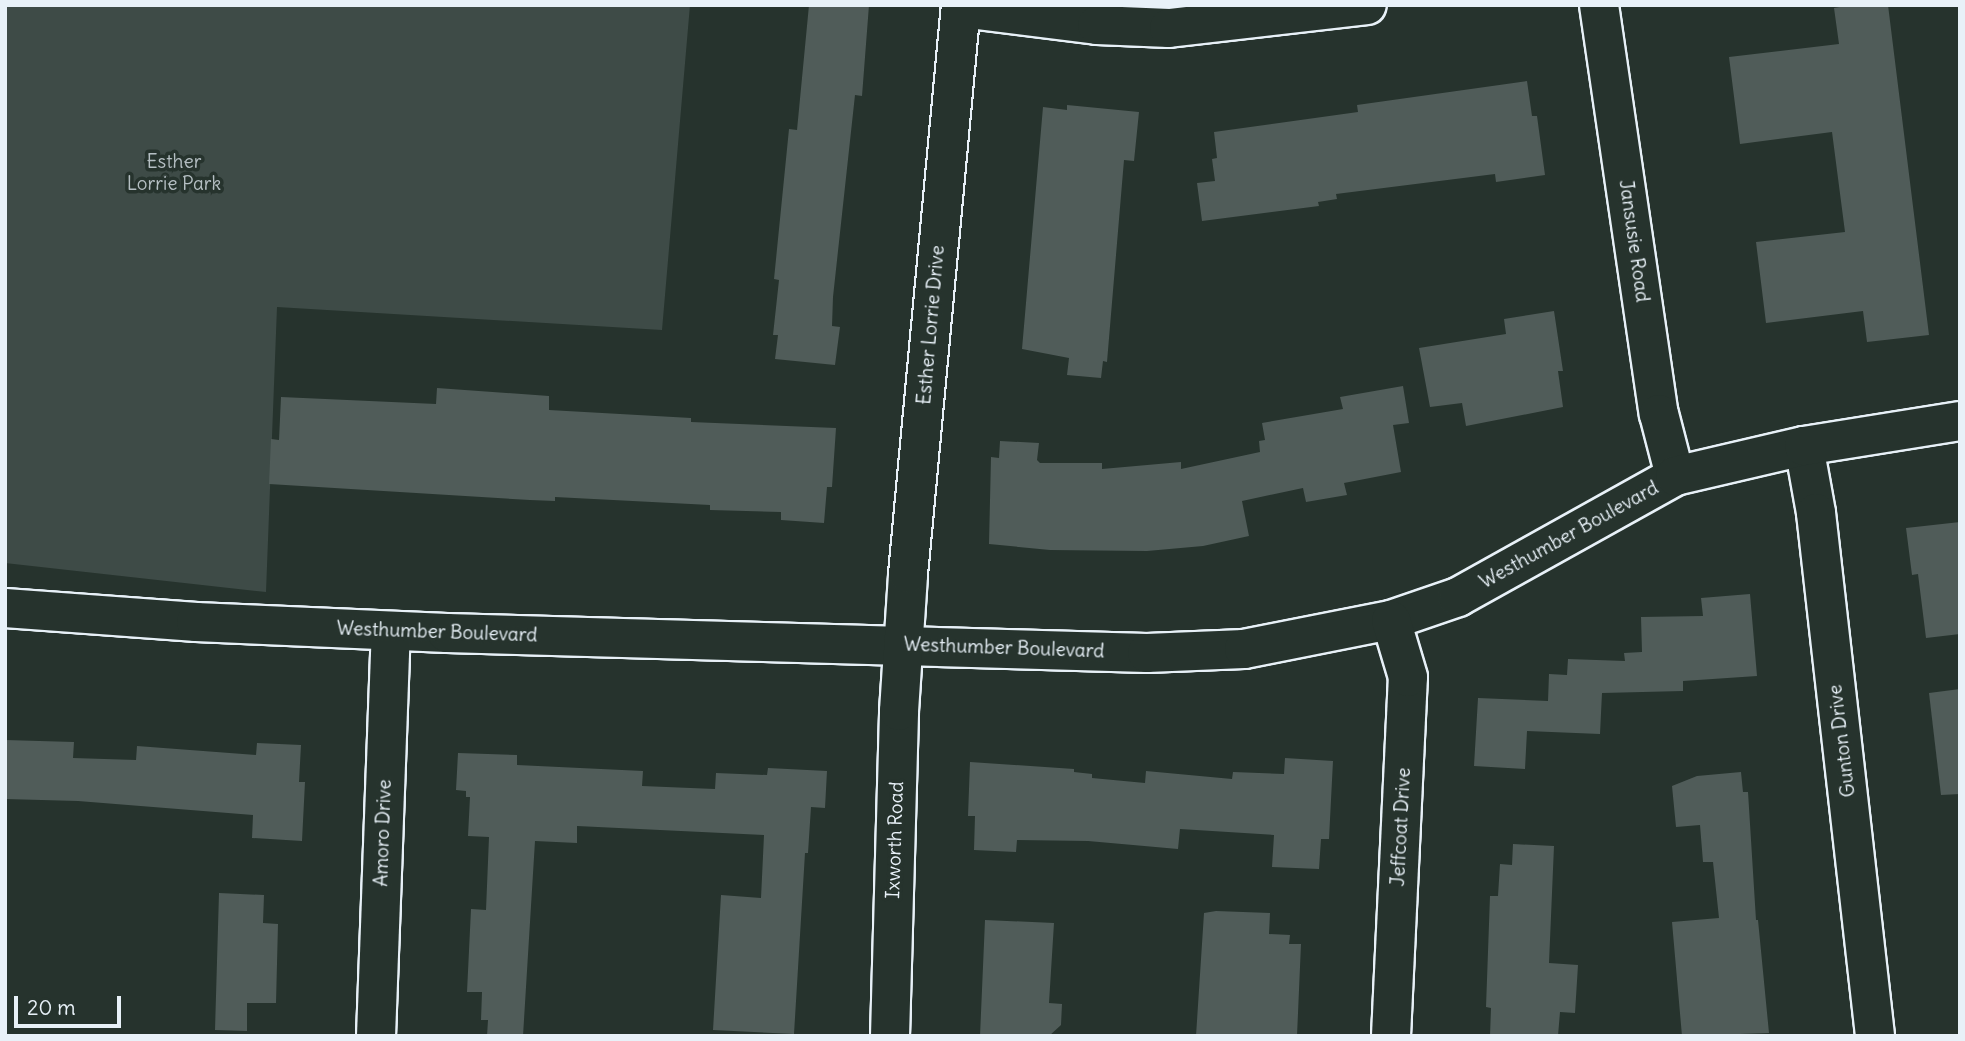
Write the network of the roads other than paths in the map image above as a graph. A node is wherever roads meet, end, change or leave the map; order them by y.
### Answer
1 (1367, 5) edge
2 (1599, 5) edge
3 (961, 6) edge
4 (1960, 421) edge
5 (1804, 446) junction
6 (1675, 476) junction
7 (5, 608) edge
8 (1391, 620) junction
9 (391, 631) junction
10 (905, 644) junction
11 (376, 1036) edge
12 (890, 1036) edge
13 (1391, 1036) edge
14 (1875, 1036) edge

1 - 3 street
2 - 6 street, Jansusie Road
3 - 10 street, Esther Lorrie Drive
4 - 5 street, Westhumber Boulevard
5 - 6 street, Westhumber Boulevard
5 - 14 street, Gunton Drive
6 - 8 street, Westhumber Boulevard
7 - 9 street, Westhumber Boulevard
8 - 10 street, Westhumber Boulevard
8 - 13 street, Jeffcoat Drive
9 - 10 street, Westhumber Boulevard
9 - 11 street, Amoro Drive
10 - 12 street, Ixworth Road

